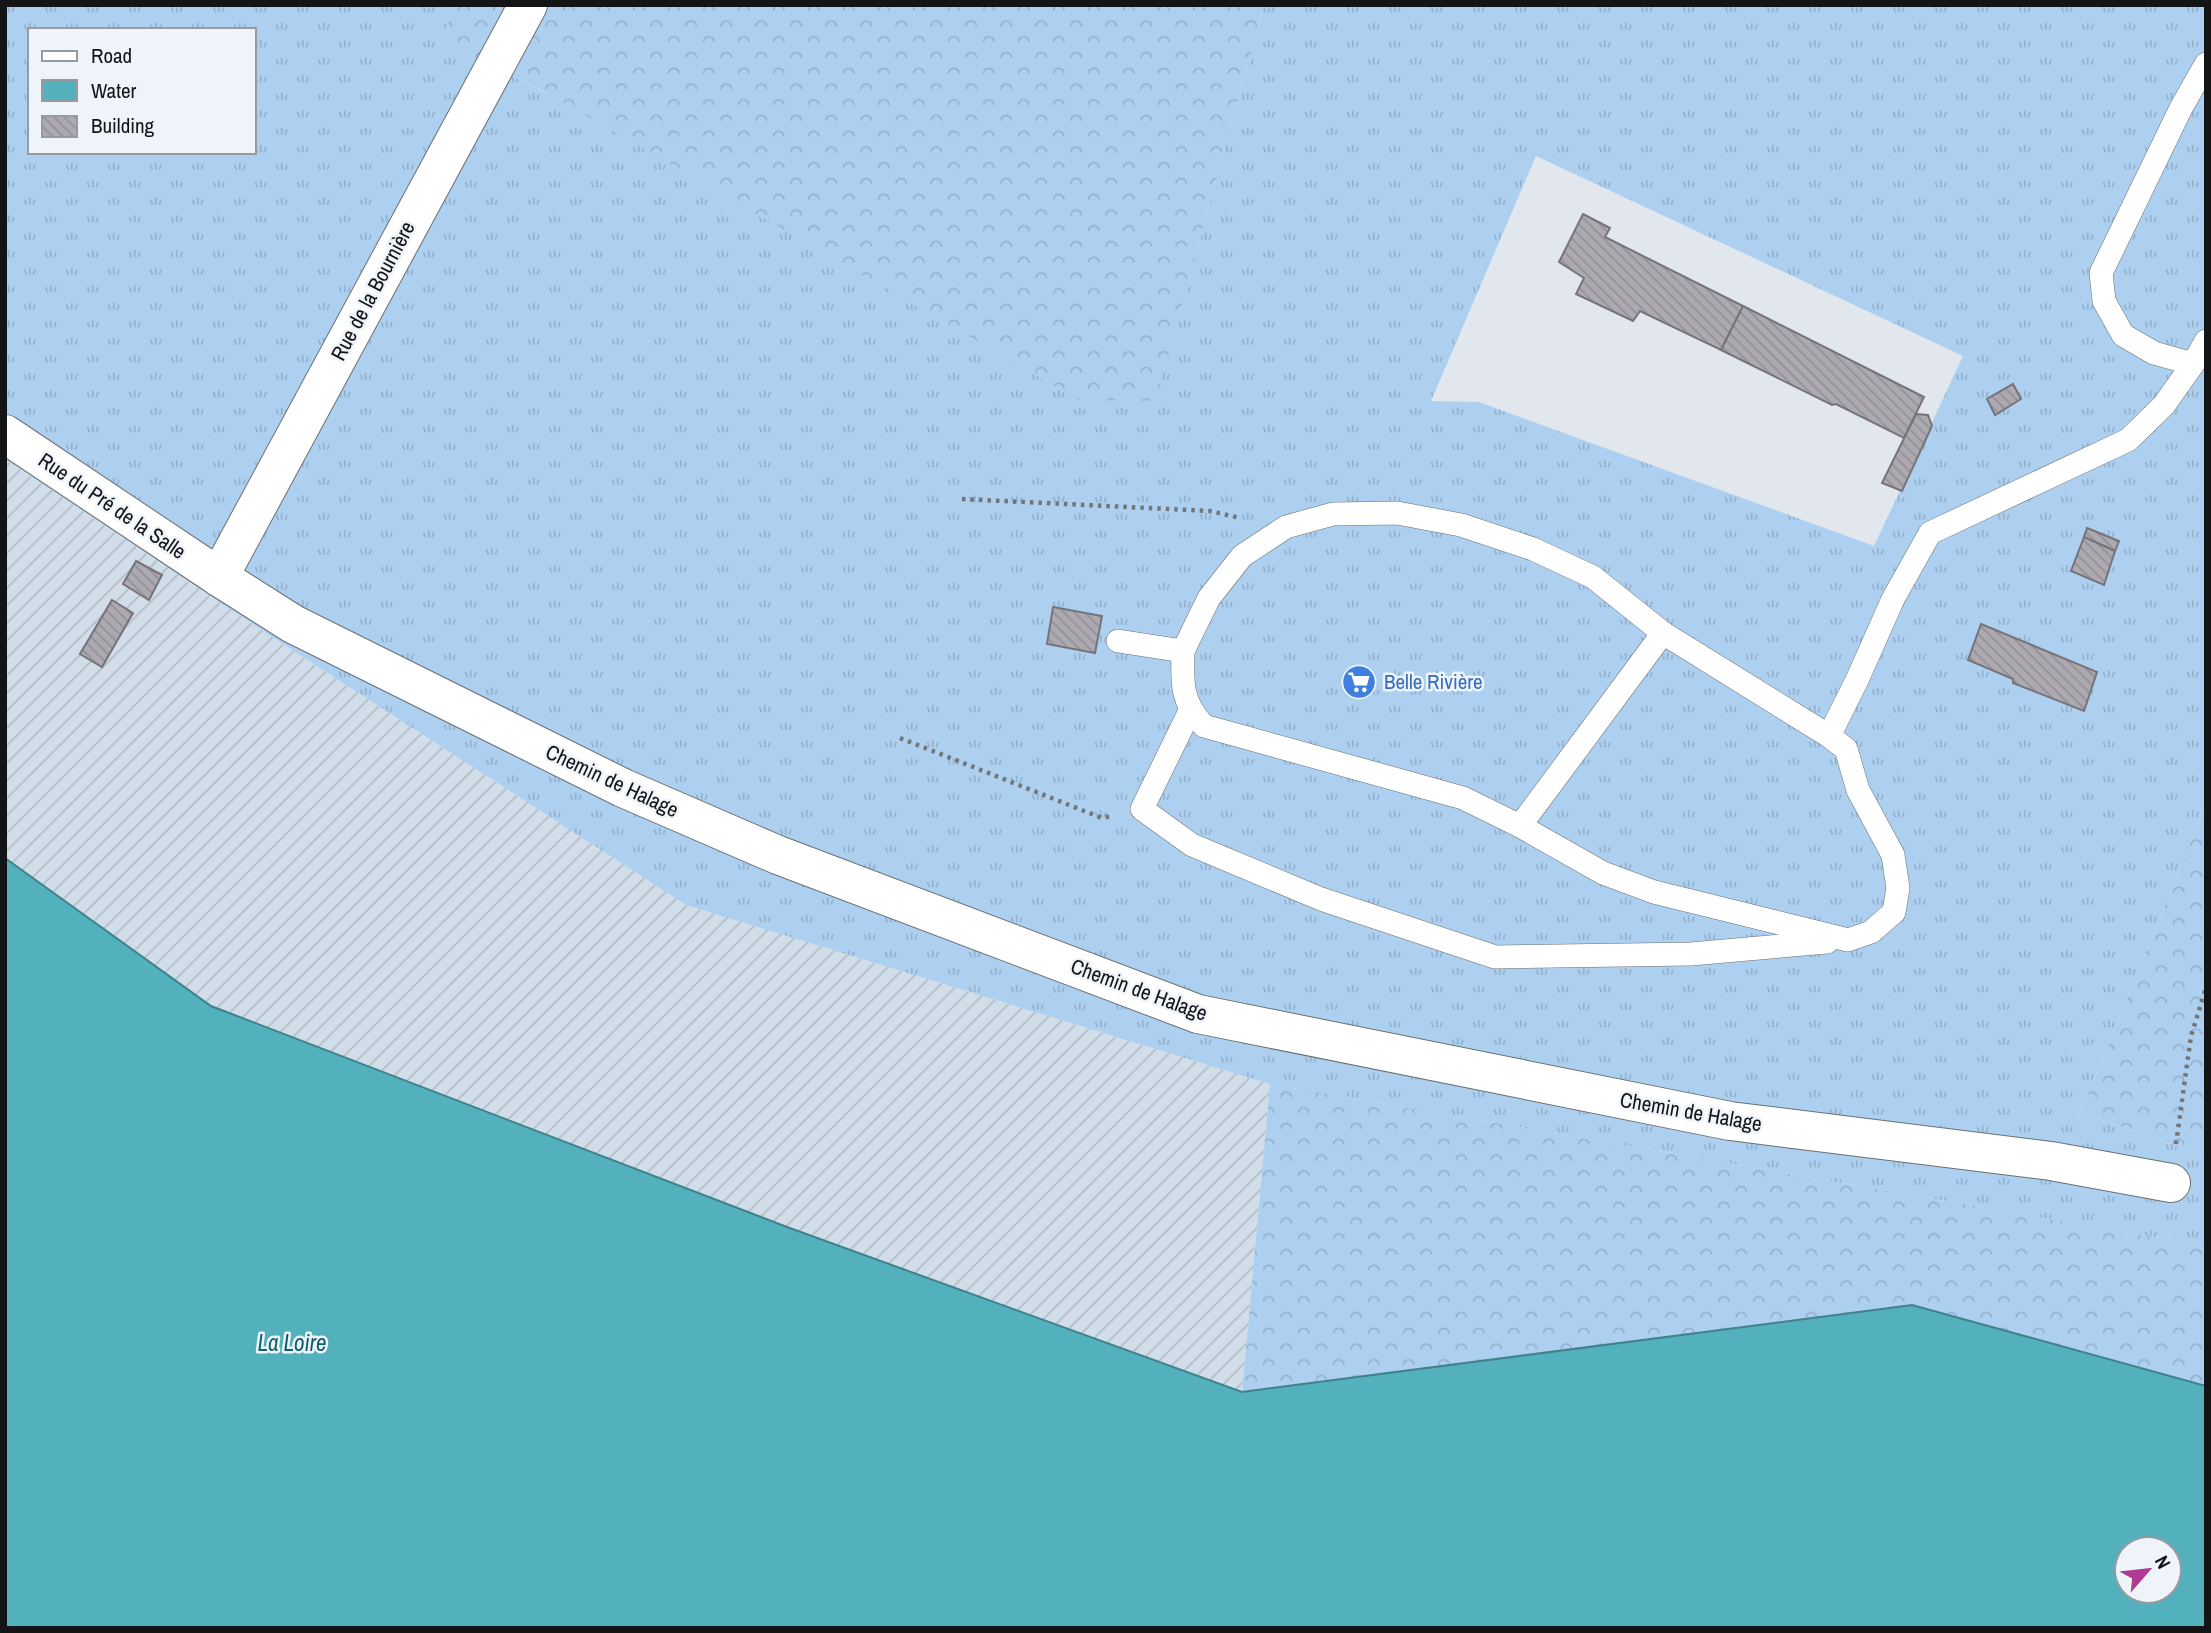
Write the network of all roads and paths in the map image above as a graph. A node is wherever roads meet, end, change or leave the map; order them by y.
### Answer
1 (528, 5) edge
2 (2206, 64) edge
3 (2206, 341) edge
4 (2193, 365) junction
5 (5, 434) edge
6 (962, 499) dead end
7 (1286, 527) junction
8 (219, 577) junction
9 (1663, 633) junction
10 (1118, 641) dead end
11 (1183, 651) junction
12 (1190, 711) junction
13 (1829, 736) junction
14 (900, 738) dead end
15 (1142, 809) junction
16 (1520, 825) junction
17 (1848, 940) junction
18 (2206, 988) edge
19 (2171, 1183) joint

1 - 8 street, Rue de la Bournière
2 - 4 lane
3 - 4 lane
4 - 13 lane
5 - 8 street, Rue du Pré de la Salle
6 - 7 path
7 - 9 lane
7 - 11 lane
8 - 19 street, Chemin de Halage
9 - 13 lane
9 - 16 lane
10 - 11 lane
11 - 12 lane
12 - 15 lane
12 - 16 lane
13 - 17 lane
14 - 15 path
15 - 17 lane
16 - 17 lane
18 - 19 path

